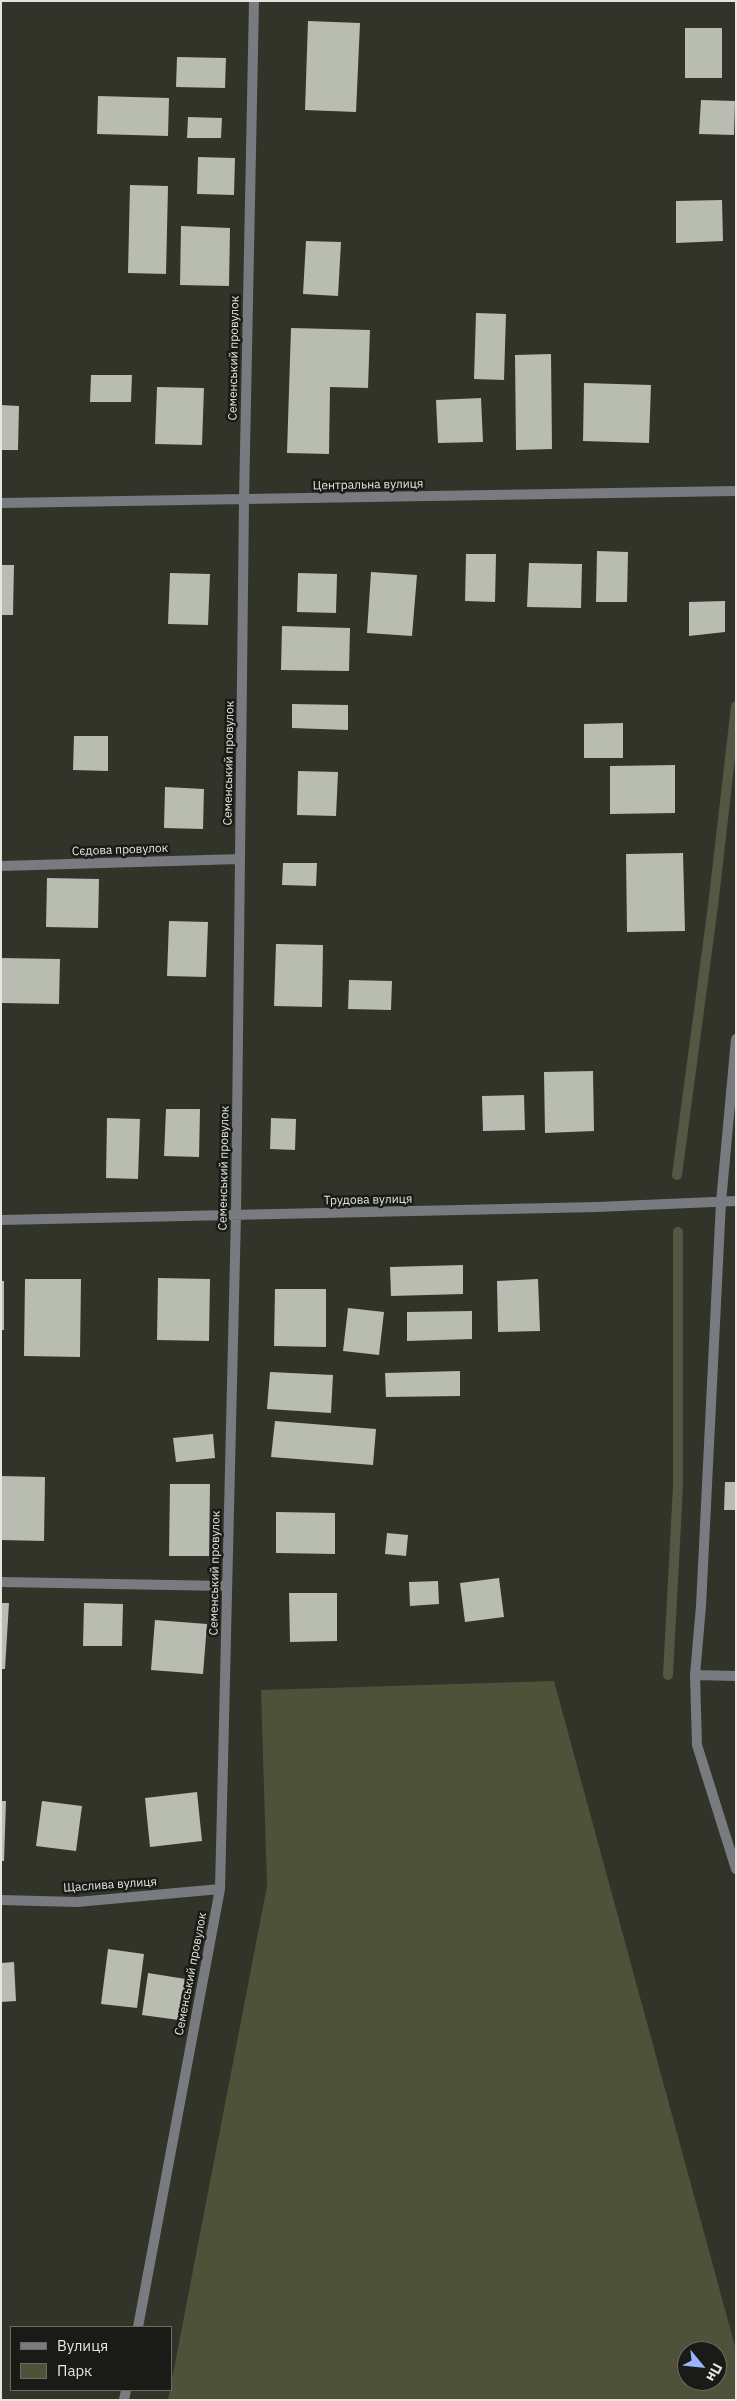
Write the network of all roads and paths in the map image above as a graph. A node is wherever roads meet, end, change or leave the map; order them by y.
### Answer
1 (254, 1) edge
2 (736, 491) edge
3 (244, 500) junction
4 (1, 503) edge
5 (240, 859) junction
6 (1, 866) edge
7 (736, 1039) edge
8 (736, 1201) edge
9 (721, 1202) junction
10 (236, 1215) junction
11 (1, 1220) edge
12 (1, 1582) edge
13 (227, 1586) junction
14 (695, 1675) junction
15 (736, 1676) edge
16 (736, 1868) edge
17 (220, 1889) junction
18 (1, 1900) edge
19 (138, 2326) edge

1 - 3 street, Семенський провулок
2 - 3 street, Центральна вулиця
3 - 4 street, Центральна вулиця
3 - 5 street, Семенський провулок
5 - 6 street, Сєдова провулок
5 - 10 street, Семенський провулок
7 - 9 street
8 - 9 street, Трудова вулиця
9 - 10 street, Трудова вулиця
9 - 14 street
10 - 11 street, Трудова вулиця
10 - 13 street, Семенський провулок
12 - 13 street
13 - 17 street, Семенський провулок
14 - 15 street
14 - 16 street
17 - 18 street, Щаслива вулиця
17 - 19 street, Семенський провулок

